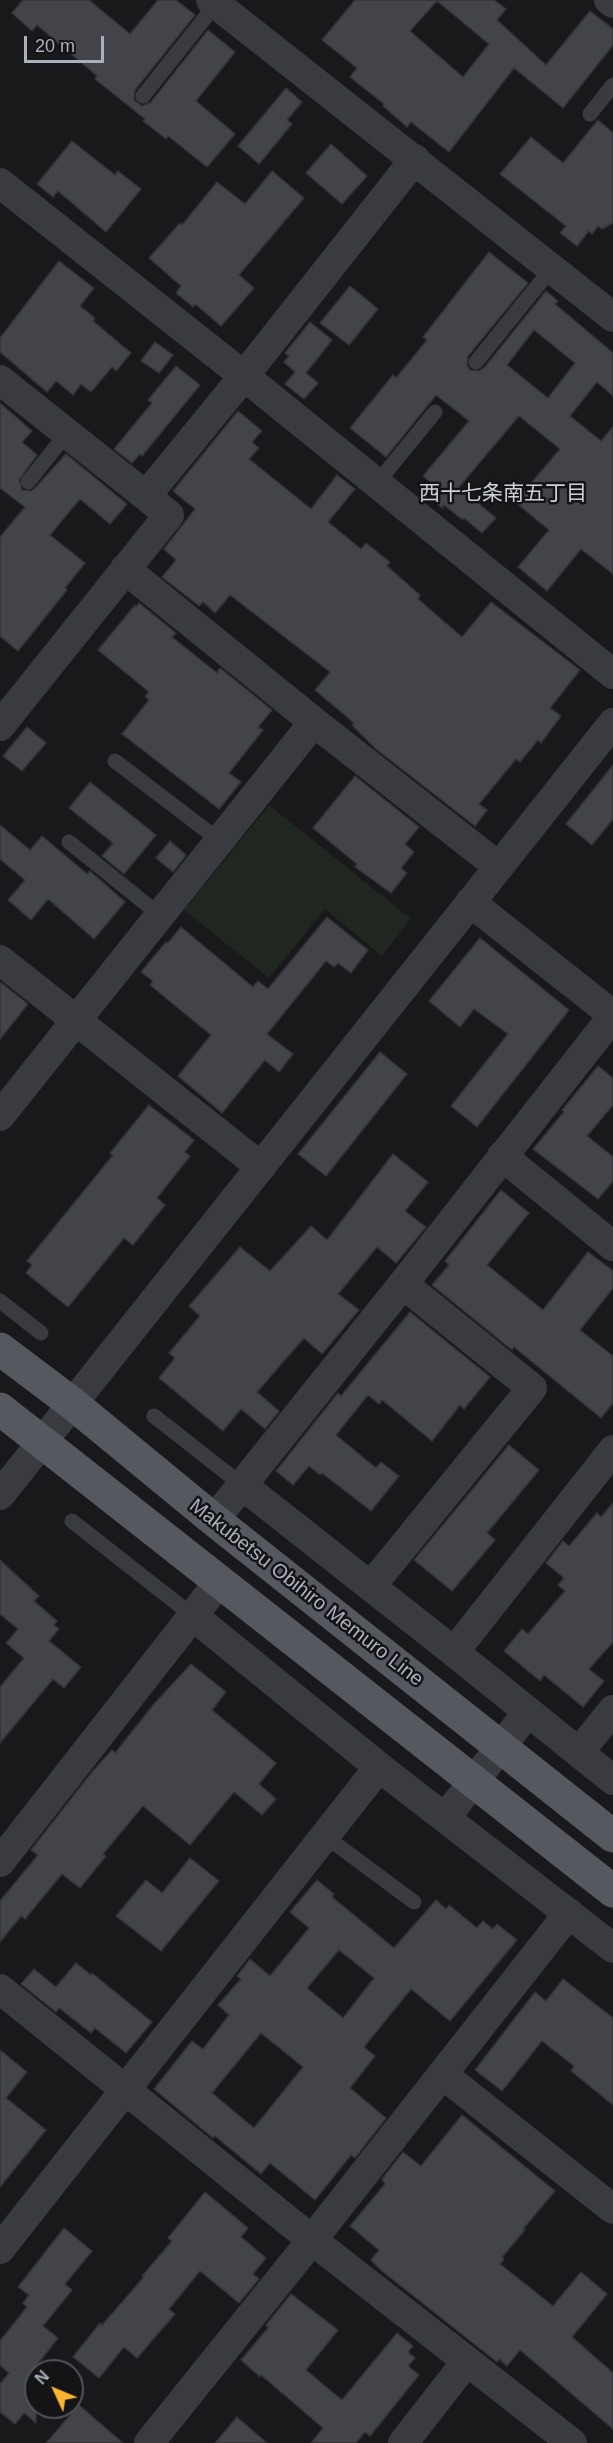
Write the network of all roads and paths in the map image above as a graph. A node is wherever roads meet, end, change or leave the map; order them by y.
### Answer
1 (609, 0) edge
2 (214, 2) edge
3 (613, 3) edge
4 (613, 85) edge
5 (143, 96) dead end
6 (590, 114) dead end
7 (415, 159) junction
8 (0, 183) edge
9 (552, 268) junction
10 (613, 317) edge
11 (476, 362) dead end
12 (244, 376) junction
13 (0, 380) edge
14 (435, 412) dead end
15 (67, 433) junction
16 (28, 482) dead end
17 (377, 483) junction
18 (146, 496) junction
19 (125, 569) junction
20 (613, 674) edge
21 (314, 722) junction
22 (613, 723) edge
23 (0, 726) edge
24 (115, 761) dead end
25 (220, 841) junction
26 (69, 842) dead end
27 (499, 867) junction
28 (470, 902) junction
29 (161, 916) junction
30 (0, 960) edge
31 (613, 1016) edge
32 (78, 1020) junction
33 (0, 1116) edge
34 (502, 1156) junction
35 (261, 1167) junction
36 (613, 1246) edge
37 (403, 1284) junction
38 (0, 1301) edge
39 (41, 1333) dead end
40 (0, 1349) edge
41 (73, 1404) junction
42 (0, 1409) edge
43 (153, 1416) dead end
44 (42, 1443) junction
45 (613, 1450) edge
46 (242, 1485) junction
47 (0, 1495) edge
48 (213, 1520) junction
49 (72, 1521) dead end
50 (219, 1582) junction
51 (371, 1586) junction
52 (193, 1616) junction
53 (454, 1652) junction
54 (613, 1710) edge
55 (528, 1712) junction
56 (500, 1747) junction
57 (579, 1752) junction
58 (379, 1767) junction
59 (613, 1780) edge
60 (473, 1781) junction
61 (445, 1818) junction
62 (325, 1836) junction
63 (613, 1836) edge
64 (0, 1862) edge
65 (613, 1891) edge
66 (414, 1902) dead end
67 (569, 1912) junction
68 (613, 1948) edge
69 (0, 1989) edge
70 (442, 2074) junction
71 (124, 2090) junction
72 (613, 2208) edge
73 (312, 2240) junction
74 (0, 2248) edge
75 (466, 2361) junction
76 (149, 2443) edge
77 (403, 2443) edge
78 (572, 2443) edge

1 - 3 street
2 - 5 lane
2 - 7 street
4 - 6 lane
7 - 9 street
7 - 12 street
8 - 12 street
9 - 10 street
9 - 11 lane
12 - 17 street
12 - 18 street
13 - 15 street
14 - 17 lane
15 - 16 lane
15 - 18 street
17 - 20 street
18 - 19 street
19 - 21 street
19 - 23 street
21 - 25 street
21 - 27 street
22 - 27 street
24 - 25 lane
25 - 29 street
26 - 29 lane
27 - 28 street
28 - 31 street
28 - 35 street
29 - 32 street
30 - 32 street
31 - 34 street
32 - 33 street
32 - 35 street
34 - 36 street
34 - 37 street
35 - 41 street
37 - 46 street
37 - 51 street
38 - 39 lane
40 - 41 main road, Makubetsu Obihiro Memuro Line
41 - 44 street
41 - 48 main road, Makubetsu Obihiro Memuro Line
42 - 44 main road
43 - 46 lane
44 - 47 street
44 - 50 main road
45 - 53 street
46 - 48 street
46 - 51 street
48 - 56 main road, Makubetsu Obihiro Memuro Line
49 - 52 lane
50 - 52 street
50 - 60 main road
51 - 53 street
52 - 58 street
52 - 64 street
53 - 55 street
54 - 57 street
55 - 56 street
55 - 57 street
56 - 60 street
56 - 63 main road, Makubetsu Obihiro Memuro Line
57 - 59 street
58 - 61 street
58 - 62 street
60 - 61 street
60 - 65 main road
61 - 67 street
62 - 66 lane
62 - 71 street
67 - 68 street
67 - 70 street
69 - 71 street
70 - 72 street
70 - 73 street
71 - 73 street
71 - 74 street
73 - 75 street
73 - 76 street
75 - 77 street
75 - 78 street

